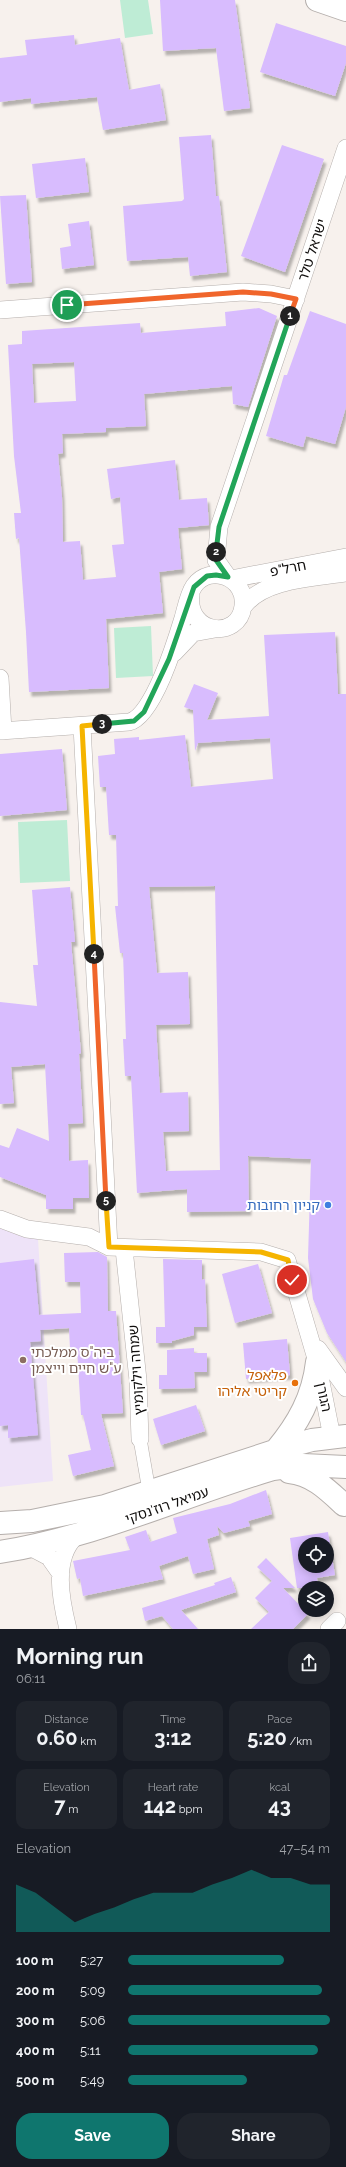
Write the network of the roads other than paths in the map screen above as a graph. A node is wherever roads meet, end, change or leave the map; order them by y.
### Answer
1 (317, 0) edge
2 (346, 10) edge
3 (346, 148) edge
4 (296, 299) junction
5 (0, 310) edge
6 (346, 557) edge
7 (346, 573) edge
8 (229, 578) junction
9 (191, 595) junction
10 (243, 607) junction
11 (215, 629) junction
12 (169, 659) junction
13 (0, 678) edge
14 (82, 726) junction
15 (1, 731) edge
16 (0, 1219) edge
17 (116, 1248) junction
18 (308, 1330) junction
19 (317, 1362) junction
20 (346, 1388) edge
21 (140, 1439) joint
22 (276, 1450) junction
23 (341, 1451) edge
24 (264, 1472) junction
25 (149, 1491) junction
26 (345, 1509) edge
27 (0, 1523) edge
28 (76, 1536) junction
29 (30, 1547) junction
30 (0, 1552) edge
31 (60, 1574) junction
32 (68, 1629) edge

1 - 2 street
3 - 4 street, ישראל טלר
4 - 5 street
4 - 8 street, ישראל טלר
6 - 8 street, חרל"פ
7 - 10 street, חרל"פ
8 - 9 street
8 - 10 street
9 - 11 street
9 - 12 street
10 - 11 street
11 - 12 street
12 - 14 street
13 - 15 street
14 - 15 street
14 - 17 street, שמחה וילקומיץ
16 - 17 street
17 - 18 street, הגורן
17 - 21 street, שמחה וילקומיץ
18 - 19 street, הגורן
18 - 20 street, הגורן
19 - 22 street
19 - 23 street, הגורן
21 - 25 street, שמחה וילקומיץ
22 - 23 street, עמיאל רוז'נסקי
22 - 25 street, עמיאל רוז'נסקי
23 - 24 street, עמיאל רוז'נסקי
23 - 26 street
24 - 26 street
24 - 28 street, עמיאל רוז'נסקי
25 - 27 street, עמיאל רוז'נסקי
28 - 29 street, עמיאל רוז'נסקי
28 - 31 street
29 - 30 street, עמיאל רוז'נסקי
29 - 31 street
31 - 32 street

